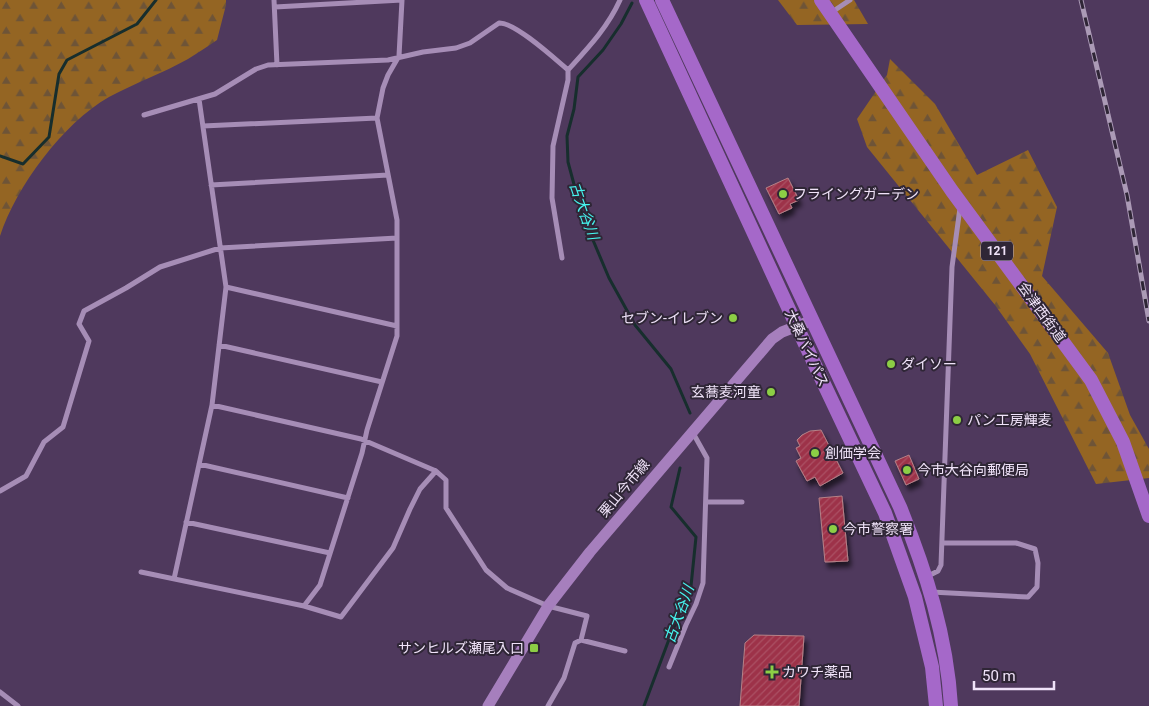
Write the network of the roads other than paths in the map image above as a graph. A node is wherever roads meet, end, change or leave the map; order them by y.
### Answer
1 (274, 0) edge
2 (402, 0) edge
3 (620, 0) edge
4 (646, 0) edge
5 (662, 0) edge
6 (821, 0) edge
7 (850, 0) edge
8 (275, 7) junction
9 (829, 14) junction
10 (398, 57) junction
11 (277, 65) junction
12 (568, 70) junction
13 (199, 99) junction
14 (144, 115) dead end
15 (377, 118) junction
16 (203, 126) junction
17 (388, 175) junction
18 (211, 185) junction
19 (961, 202) junction
20 (397, 238) junction
21 (220, 248) junction
22 (562, 258) dead end
23 (226, 287) junction
24 (813, 320) junction
25 (397, 326) junction
26 (796, 326) junction
27 (219, 345) junction
28 (382, 382) junction
29 (212, 405) junction
30 (692, 432) junction
31 (364, 441) junction
32 (199, 464) junction
33 (436, 471) junction
34 (0, 491) edge
35 (348, 498) junction
36 (707, 502) junction
37 (742, 502) dead end
38 (1149, 516) edge
39 (186, 522) junction
40 (910, 531) junction
41 (894, 538) junction
42 (942, 543) junction
43 (330, 553) junction
44 (141, 572) dead end
45 (926, 577) junction
46 (174, 579) junction
47 (930, 592) junction
48 (304, 606) junction
49 (548, 606) junction
50 (581, 640) junction
51 (625, 651) dead end
52 (669, 667) dead end
53 (0, 692) edge
54 (18, 706) edge
55 (488, 706) edge
56 (548, 706) edge
57 (936, 706) edge
58 (951, 706) edge

1 - 8 street
2 - 8 street
2 - 10 street
3 - 12 street
4 - 26 highway, 大桑バイパス
5 - 24 highway, 大桑バイパス
6 - 9 highway, 会津西街道 / 121
7 - 9 street
8 - 11 street
9 - 19 highway, 会津西街道 / 121
10 - 11 street
10 - 12 street
10 - 15 street
11 - 13 street
12 - 22 street
13 - 14 street
13 - 16 street
15 - 16 street
15 - 17 street
16 - 18 street
17 - 18 street
17 - 20 street
18 - 21 street
19 - 38 highway, 会津西街道 / 121
19 - 42 street
20 - 21 street
20 - 25 street
21 - 23 street
21 - 34 street
23 - 25 street
23 - 27 street
24 - 26 main road, 栗山今市線
24 - 40 highway, 大桑バイパス
25 - 28 street
26 - 30 main road, 栗山今市線
26 - 41 highway, 大桑バイパス
27 - 28 street
27 - 29 street
28 - 31 street
29 - 31 street
29 - 32 street
30 - 36 street
30 - 49 main road, 栗山今市線
31 - 33 street
31 - 35 street
32 - 35 street
32 - 39 street
33 - 48 street
33 - 49 street
35 - 43 street
36 - 37 street
36 - 52 street
39 - 43 street
39 - 46 street
40 - 41 highway
40 - 45 highway, 大桑バイパス
41 - 57 highway, 大桑バイパス
42 - 45 street
42 - 47 street
43 - 48 street
44 - 46 street
45 - 47 highway, 大桑バイパス
46 - 48 street
47 - 58 highway, 大桑バイパス
49 - 50 street
49 - 55 main road, 栗山今市線
50 - 51 street
50 - 56 street
53 - 54 street

